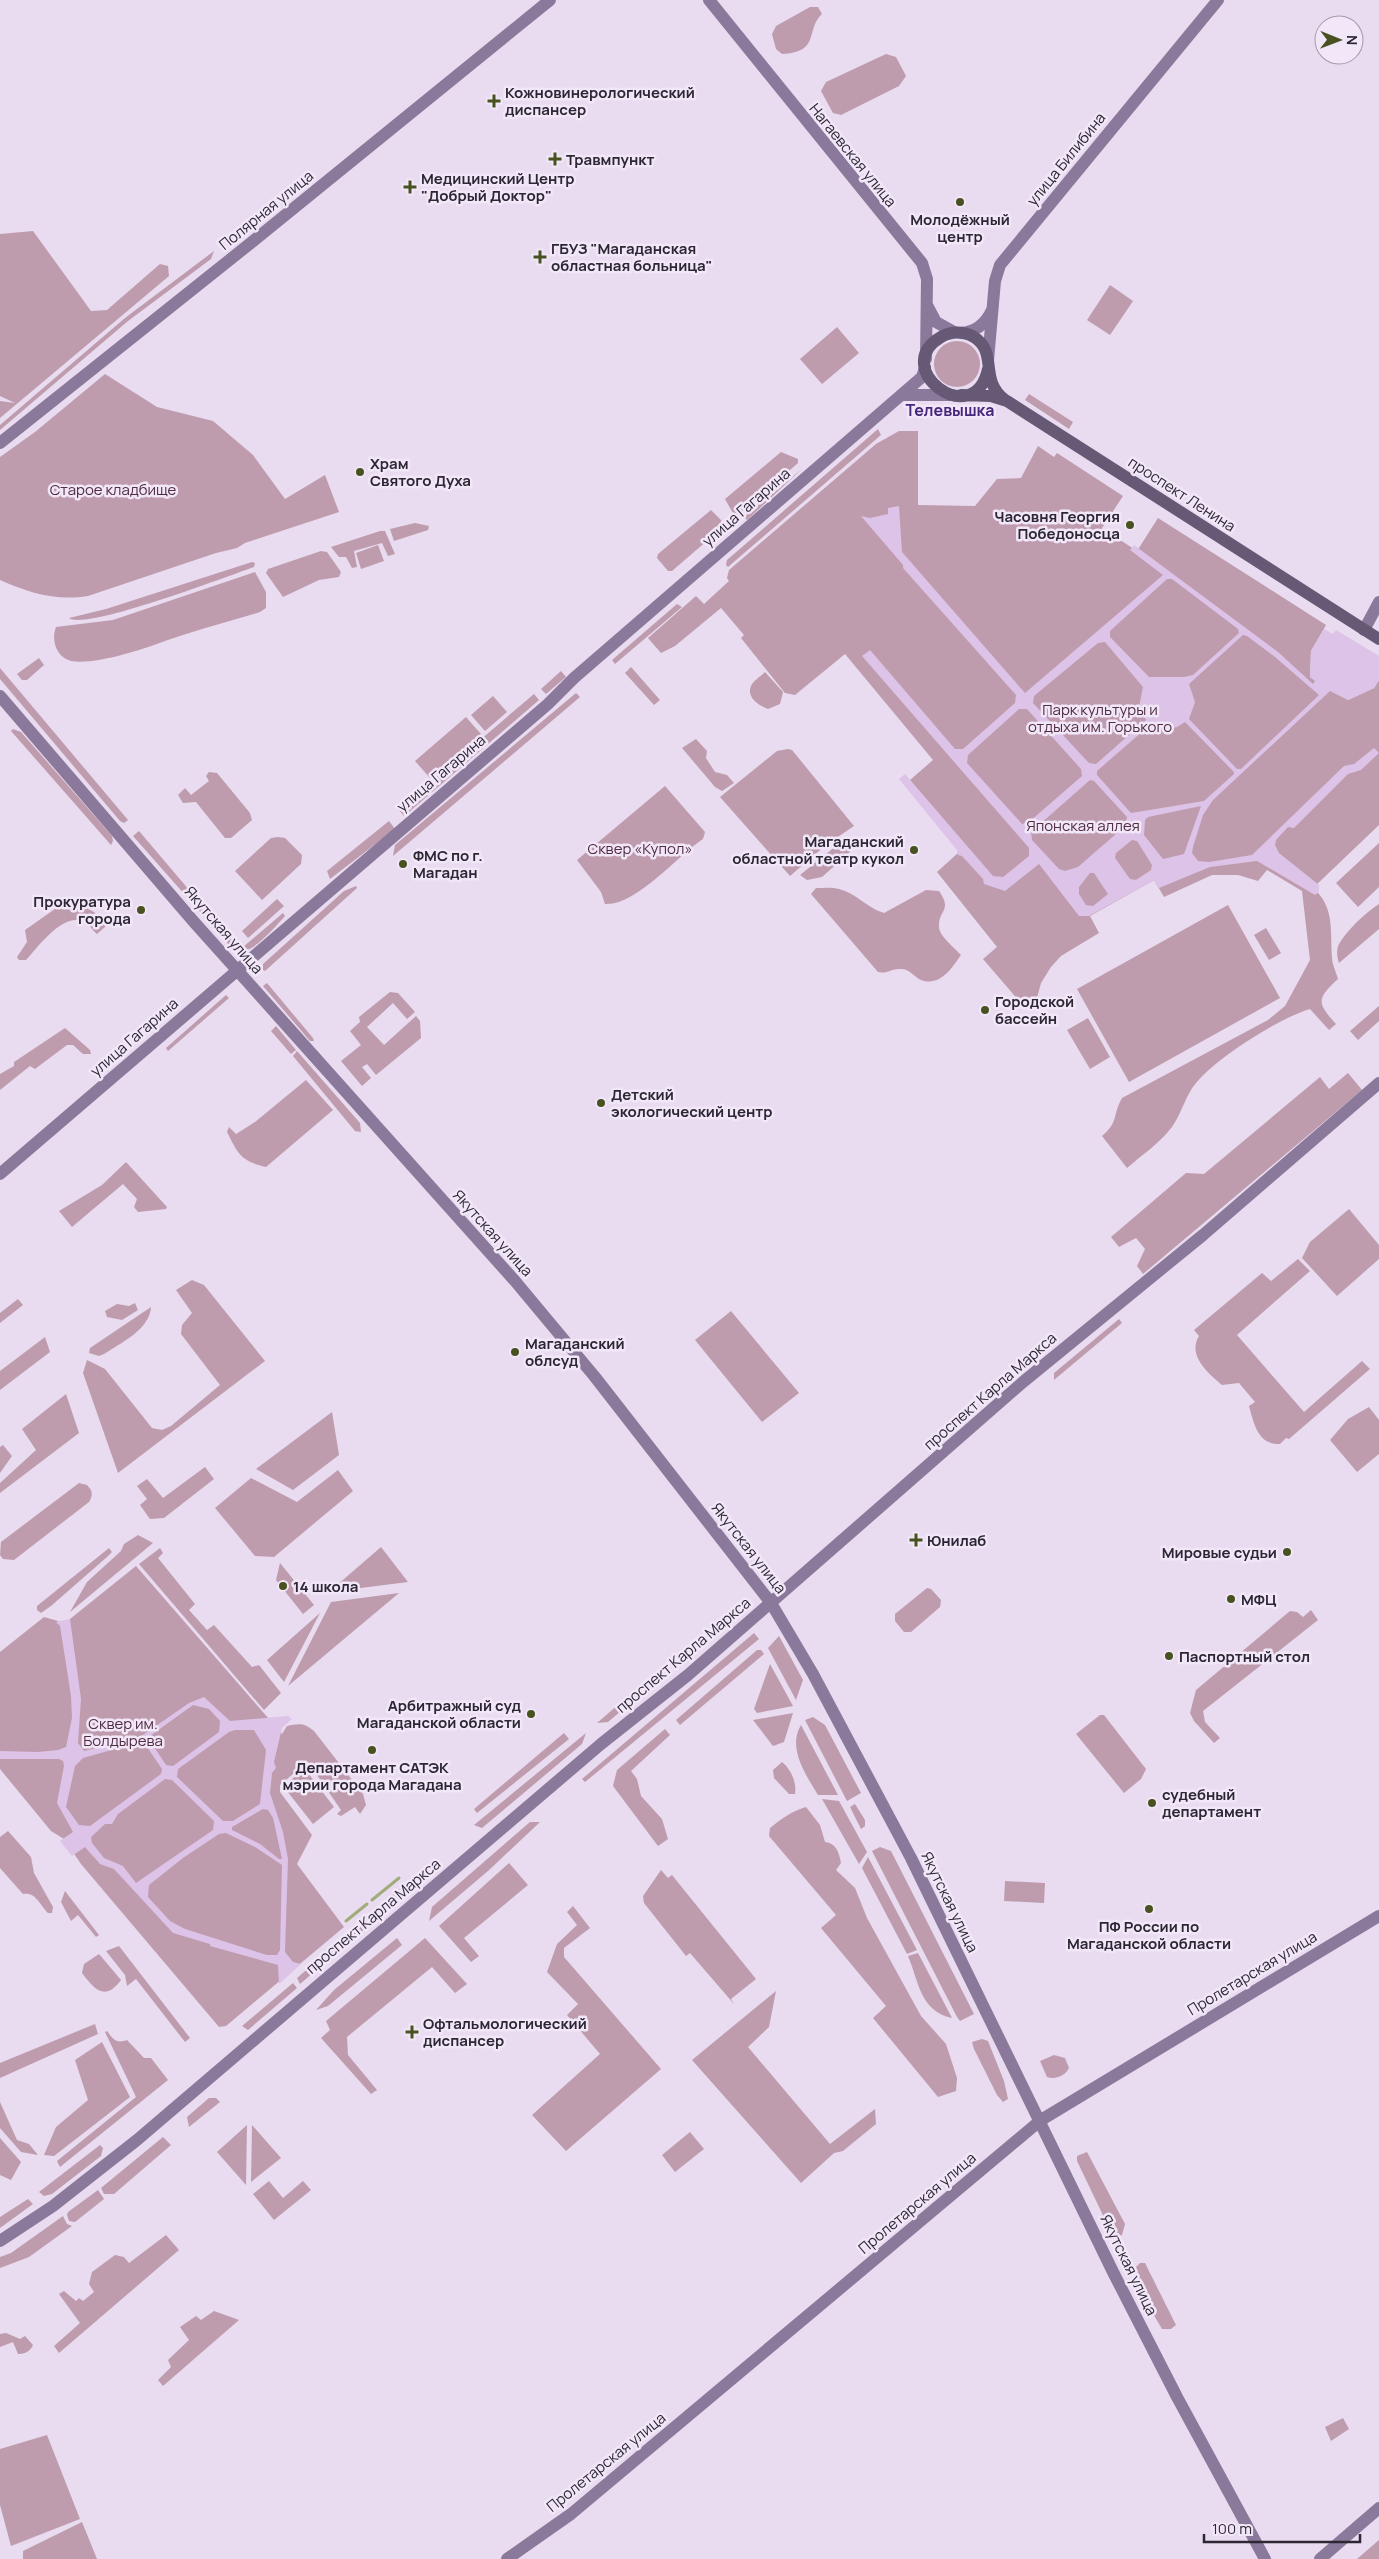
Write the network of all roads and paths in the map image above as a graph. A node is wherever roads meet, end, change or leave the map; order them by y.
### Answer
1 (550, 0) edge
2 (709, 0) edge
3 (1218, 0) edge
4 (926, 304) junction
5 (993, 305) junction
6 (958, 332) junction
7 (926, 363) junction
8 (988, 364) junction
9 (901, 395) junction
10 (956, 395) junction
11 (1007, 401) junction
12 (0, 443) edge
13 (1379, 602) edge
14 (1364, 630) junction
15 (1379, 639) edge
16 (0, 696) edge
17 (237, 970) junction
18 (1379, 1083) edge
19 (0, 1174) edge
20 (771, 1602) junction
21 (1379, 1916) edge
22 (1041, 2120) junction
23 (0, 2241) edge
24 (1379, 2508) edge
25 (507, 2559) edge
26 (1265, 2559) edge
27 (1320, 2559) edge

1 - 12 street, Полярная улица
2 - 4 street, Нагаевская улица
3 - 5 street, улица Билибина
4 - 6 street
4 - 7 street, Нагаевская улица
5 - 6 street
5 - 8 street, улица Билибина
6 - 7 main road
6 - 8 main road
7 - 9 street, улица Гагарина
7 - 10 main road
8 - 10 main road
8 - 11 main road
9 - 10 street
9 - 17 street, улица Гагарина
10 - 11 main road, проспект Ленина
11 - 14 main road, проспект Ленина
13 - 14 street
14 - 15 main road, проспект Ленина
16 - 17 street, Якутская улица
17 - 19 street, улица Гагарина
17 - 20 street, Якутская улица
18 - 20 street, проспект Карла Маркса
20 - 22 street, Якутская улица
20 - 23 street, проспект Карла Маркса
21 - 22 street, Пролетарская улица
22 - 25 street, Пролетарская улица
22 - 26 street, Якутская улица
24 - 27 street

